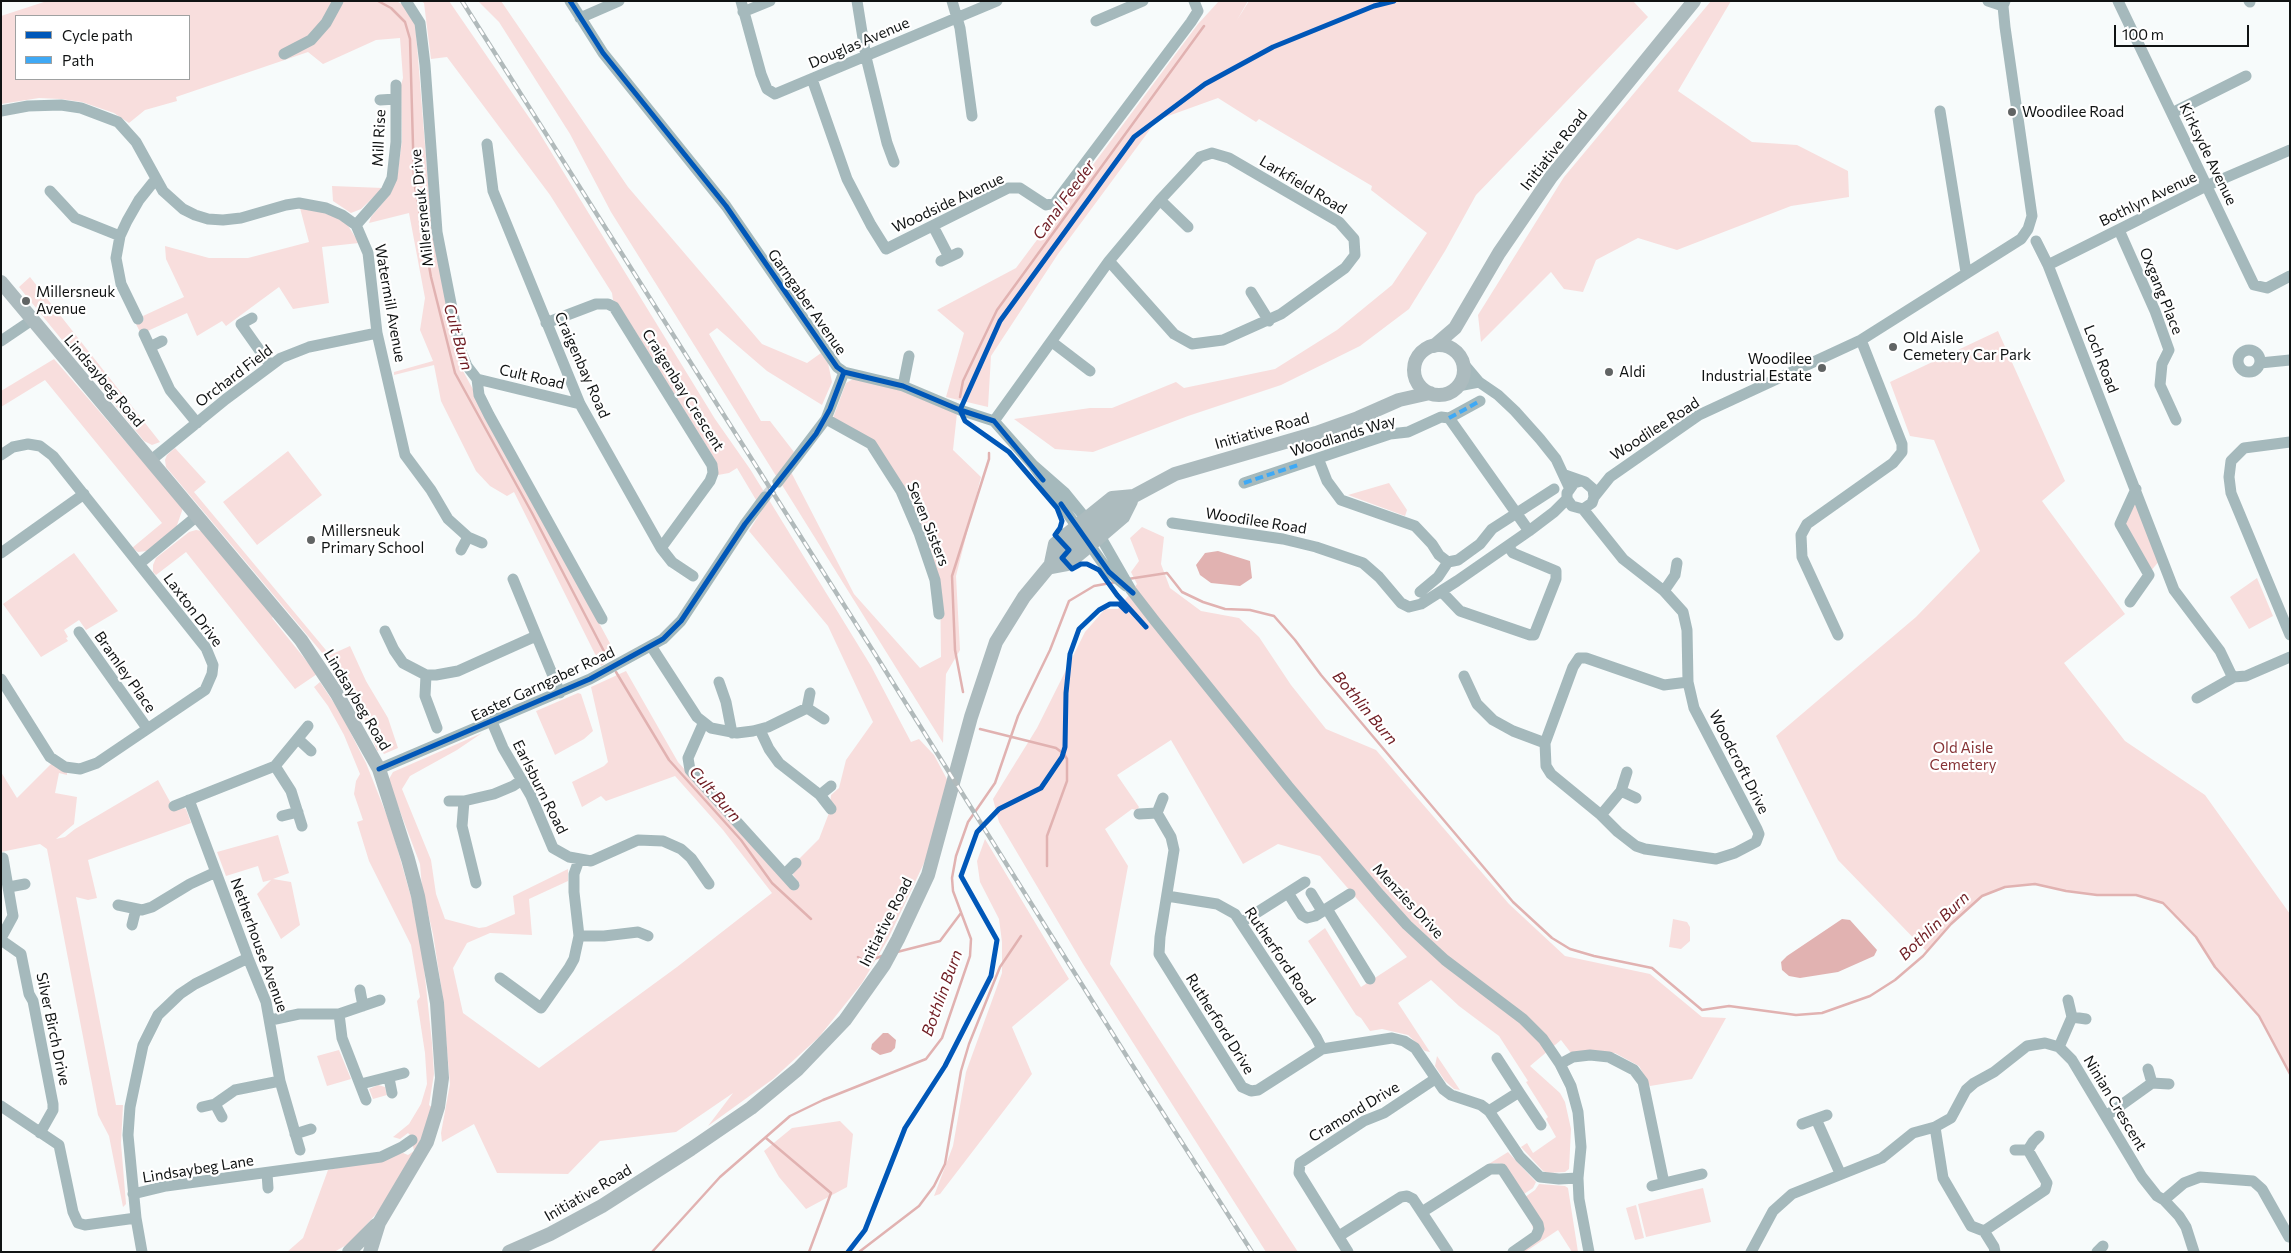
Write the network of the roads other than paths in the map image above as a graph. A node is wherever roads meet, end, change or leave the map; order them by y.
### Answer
1 (338, 1) edge
2 (406, 1) edge
3 (570, 1) edge
4 (619, 1) edge
5 (770, 1) edge
6 (857, 1) edge
7 (952, 1) edge
8 (997, 1) edge
9 (1143, 1) edge
10 (1694, 1) edge
11 (1988, 1) edge
12 (2118, 1) edge
13 (2004, 4) edge
14 (742, 6) edge
15 (1196, 6) edge
16 (580, 18) junction
17 (957, 18) junction
18 (1096, 21) dead end
19 (284, 54) dead end
20 (866, 57) junction
21 (2246, 76) dead end
22 (812, 79) junction
23 (396, 85) dead end
24 (396, 99) junction
25 (380, 100) dead end
26 (1, 111) edge
27 (1940, 111) dead end
28 (2172, 113) junction
29 (972, 116) dead end
30 (486, 144) dead end
31 (2290, 150) edge
32 (894, 162) dead end
33 (155, 180) junction
34 (2206, 186) junction
35 (50, 191) dead end
36 (1160, 200) junction
37 (356, 225) junction
38 (933, 226) junction
39 (1188, 227) dead end
40 (2119, 230) junction
41 (120, 236) junction
42 (2036, 241) dead end
43 (949, 257) dead end
44 (1110, 261) junction
45 (2048, 265) junction
46 (1966, 272) junction
47 (2290, 276) edge
48 (1, 282) edge
49 (1251, 292) dead end
50 (252, 318) dead end
51 (32, 320) junction
52 (138, 320) dead end
53 (1269, 321) junction
54 (546, 322) junction
55 (1455, 328) junction
56 (377, 333) junction
57 (144, 334) dead end
58 (1861, 340) junction
59 (1, 341) edge
60 (162, 341) dead end
61 (1052, 342) junction
62 (1434, 346) junction
63 (150, 347) junction
64 (910, 355) dead end
65 (1459, 357) junction
66 (2290, 360) edge
67 (2260, 363) dead end
68 (270, 365) junction
69 (1090, 371) dead end
70 (844, 372) junction
71 (1415, 377) junction
72 (477, 379) junction
73 (1479, 382) junction
74 (903, 386) junction
75 (1458, 386) junction
76 (1430, 394) junction
77 (1399, 400) junction
78 (1480, 402) dead end
79 (580, 404) junction
80 (1449, 418) junction
81 (826, 419) junction
82 (994, 420) junction
83 (2176, 420) dead end
84 (197, 422) junction
85 (2290, 442) edge
86 (1, 455) edge
87 (1318, 458) junction
88 (150, 461) junction
89 (1565, 475) junction
90 (1610, 477) junction
91 (778, 482) tunnel mouth
92 (1244, 483) dead end
93 (1585, 483) junction
94 (1554, 489) dead end
95 (2136, 489) junction
96 (84, 494) junction
97 (1134, 496) junction
98 (766, 497) tunnel mouth
99 (1580, 500) junction
100 (1516, 514) junction
101 (197, 516) junction
102 (1172, 523) dead end
103 (1088, 531) junction
104 (1529, 531) junction
105 (468, 537) junction
106 (482, 543) dead end
107 (1508, 546) junction
108 (661, 548) junction
109 (461, 550) dead end
110 (1, 553) edge
111 (1448, 562) junction
112 (1677, 563) dead end
113 (139, 564) junction
114 (1051, 567) junction
115 (693, 576) dead end
116 (513, 579) dead end
117 (1441, 591) junction
118 (1664, 591) junction
119 (1420, 592) dead end
120 (2130, 602) dead end
121 (939, 614) dead end
122 (602, 619) dead end
123 (385, 631) dead end
124 (79, 632) dead end
125 (1838, 635) dead end
126 (2290, 635) edge
127 (536, 636) junction
128 (651, 646) junction
129 (2290, 657) edge
130 (426, 675) junction
131 (2234, 677) junction
132 (1, 679) edge
133 (1469, 680) dead end
134 (718, 682) dead end
135 (1688, 682) junction
136 (560, 693) junction
137 (810, 693) dead end
138 (2198, 698) dead end
139 (807, 708) junction
140 (824, 719) dead end
141 (438, 720) dead end
142 (492, 722) junction
143 (703, 724) junction
144 (308, 726) dead end
145 (147, 728) junction
146 (760, 730) junction
147 (732, 733) junction
148 (298, 739) junction
149 (1545, 743) junction
150 (311, 751) dead end
151 (275, 766) junction
152 (379, 769) junction
153 (1627, 772) dead end
154 (522, 780) junction
155 (831, 786) dead end
156 (1621, 791) junction
157 (820, 796) junction
158 (1163, 798) dead end
159 (1636, 798) dead end
160 (189, 800) junction
161 (449, 801) dead end
162 (464, 801) junction
163 (174, 806) dead end
164 (831, 809) dead end
165 (298, 812) junction
166 (1157, 813) junction
167 (1139, 814) dead end
168 (1601, 815) junction
169 (282, 816) dead end
170 (302, 826) dead end
171 (3, 858) dead end
172 (578, 860) junction
173 (796, 863) dead end
174 (216, 872) junction
175 (478, 874) dead end
176 (785, 874) junction
177 (708, 875) dead end
178 (1305, 882) dead end
179 (25, 884) dead end
180 (794, 885) dead end
181 (8, 887) junction
182 (1288, 893) junction
183 (1311, 893) dead end
184 (1350, 894) dead end
185 (1167, 896) junction
186 (118, 905) dead end
187 (136, 909) junction
188 (1325, 910) junction
189 (1242, 922) junction
190 (132, 925) dead end
191 (642, 930) dead end
192 (578, 936) junction
193 (1, 939) edge
194 (248, 958) junction
195 (500, 978) dead end
196 (1370, 979) dead end
197 (360, 990) dead end
198 (380, 1000) dead end
199 (2068, 1000) dead end
200 (364, 1006) junction
201 (339, 1014) junction
202 (2072, 1017) junction
203 (271, 1020) junction
204 (2086, 1020) dead end
205 (2059, 1047) junction
206 (1322, 1049) junction
207 (1498, 1058) dead end
208 (1560, 1064) junction
209 (2148, 1070) dead end
210 (404, 1073) dead end
211 (389, 1078) junction
212 (1435, 1079) junction
213 (280, 1081) junction
214 (2152, 1083) junction
215 (361, 1084) junction
216 (2169, 1084) dead end
217 (1519, 1092) junction
218 (392, 1093) dead end
219 (366, 1100) dead end
220 (215, 1104) junction
221 (1, 1106) edge
222 (202, 1107) dead end
223 (1488, 1111) junction
224 (2106, 1116) junction
225 (222, 1117) dead end
226 (1802, 1124) dead end
227 (1541, 1125) dead end
228 (1934, 1126) junction
229 (311, 1128) dead end
230 (40, 1133) junction
231 (295, 1134) junction
232 (2039, 1136) dead end
233 (412, 1140) dead end
234 (300, 1150) dead end
235 (2015, 1150) dead end
236 (2028, 1150) junction
237 (267, 1173) junction
238 (1840, 1173) junction
239 (1702, 1174) dead end
240 (1578, 1178) junction
241 (1664, 1183) junction
242 (1652, 1186) dead end
243 (268, 1188) dead end
244 (133, 1194) junction
245 (2164, 1200) junction
246 (1422, 1212) junction
247 (136, 1218) junction
248 (379, 1223) junction
249 (1984, 1231) junction
250 (1339, 1236) junction
251 (2289, 1237) edge
252 (142, 1252) edge
253 (349, 1252) edge
254 (370, 1252) edge
255 (509, 1252) edge
256 (1348, 1252) edge
257 (1448, 1252) edge
258 (1513, 1252) edge
259 (1589, 1252) edge
260 (1751, 1252) edge
261 (1995, 1252) edge
262 (2194, 1252) edge

1 - 19 street
2 - 72 street, Millersneuk Drive
3 - 16 street, Garngaber Avenue
4 - 16 street
5 - 14 street
6 - 20 street
7 - 17 street
8 - 17 street, Douglas Avenue
9 - 18 street
10 - 55 main road, Initiative Road
11 - 13 street
12 - 28 street, Kirksyde Avenue
13 - 46 street, Woodilee Road
14 - 22 street, Douglas Avenue
15 - 38 street, Woodside Avenue
16 - 70 street, Garngaber Avenue
17 - 20 street, Douglas Avenue
17 - 29 street
20 - 22 street, Douglas Avenue
20 - 32 street
21 - 28 street
22 - 38 street, Woodside Avenue
23 - 24 street, Mill Rise
24 - 25 street, Mill Rise
24 - 37 street, Mill Rise
26 - 33 street
27 - 46 street
28 - 34 street, Kirksyde Avenue
30 - 54 street, Craigenbay Road
31 - 34 street, Bothlyn Avenue
33 - 37 street
33 - 41 street
34 - 40 street, Bothlyn Avenue
34 - 47 street, Kirksyde Avenue
35 - 41 street
36 - 39 street
36 - 44 street, Larkfield Road
36 - 53 street, Larkfield Road
37 - 56 street, Watermill Avenue
38 - 43 street
40 - 45 street, Bothlyn Avenue
40 - 83 street, Oxgang Place
41 - 52 street
42 - 45 street, Loch Road
44 - 53 street, Larkfield Road
44 - 61 street, Larkfield Road
45 - 95 street, Loch Road
46 - 58 street, Woodilee Road
48 - 51 main road, Lindsaybeg Road
49 - 53 street
50 - 68 street
51 - 59 street
51 - 88 main road, Lindsaybeg Road
54 - 79 street, Craigenbay Road
54 - 108 street, Craigenbay Crescent
55 - 62 main road
55 - 65 main road
56 - 68 street, Orchard Field
56 - 105 street, Watermill Avenue
57 - 63 street
58 - 90 street, Woodilee Road
58 - 125 street
60 - 63 street
61 - 69 street
61 - 82 street, Larkfield Road
62 - 65 main road
62 - 71 main road
63 - 84 street
64 - 74 street
65 - 73 street
65 - 75 main road
66 - 67 street
68 - 84 street, Orchard Field
70 - 74 street, Garngaber Avenue
70 - 81 street
71 - 76 main road
71 - 77 main road
72 - 79 street, Cult Road
72 - 122 street, Millersneuk Drive
73 - 75 street
73 - 89 street
74 - 82 street, Garngaber Avenue
75 - 76 main road
76 - 77 main road, Initiative Road
77 - 97 main road, Initiative Road
78 - 80 street, Woodlands Way
79 - 108 street, Craigenbay Road
80 - 87 street, Woodlands Way
80 - 100 street
81 - 91 street
81 - 121 street, Seven Sisters
82 - 103 street
84 - 88 street, Orchard Field
85 - 126 street
86 - 96 street, Laxton Drive
87 - 92 street, Woodlands Way
87 - 111 street
88 - 101 main road, Lindsaybeg Road
89 - 93 street
89 - 99 street
90 - 93 street, Woodilee Road
90 - 99 street, Woodilee Road
93 - 99 street
93 - 99 street, Woodilee Road
94 - 100 street
95 - 120 street
95 - 131 street, Loch Road
96 - 110 street
96 - 113 street, Laxton Drive
97 - 103 main road, Initiative Road
97 - 103 main road, Initiative Road
98 - 128 street, Easter Garngaber Road
99 - 104 street, Woodilee Road
99 - 118 street
100 - 104 street
100 - 111 street
101 - 113 street
101 - 152 main road, Lindsaybeg Road
102 - 117 street, Woodilee Road
103 - 114 main road, Initiative Road
103 - 114 main road, Initiative Road
103 - 208 street, Menzies Drive
104 - 107 street, Woodilee Road
105 - 106 street, Watermill Avenue
105 - 109 street
107 - 117 street, Woodilee Road
107 - 117 street
108 - 115 street, Craigenbay Road
111 - 119 street
112 - 118 street
113 - 145 street, Laxton Drive
114 - 255 main road, Initiative Road
116 - 127 street
118 - 135 street
123 - 130 street
124 - 145 street, Bramley Place
127 - 130 street
127 - 136 street
128 - 136 street, Easter Garngaber Road
128 - 143 street
129 - 131 street
130 - 141 street
131 - 138 street
132 - 145 street, Laxton Drive
133 - 149 street
134 - 147 street
135 - 149 street, Woodcroft Drive
135 - 168 street, Woodcroft Drive
136 - 142 street, Easter Garngaber Road
137 - 139 street
139 - 140 street
139 - 146 street
142 - 152 street, Easter Garngaber Road
142 - 154 street, Earlsburn Road
143 - 147 street
143 - 176 street
144 - 148 street
146 - 147 street
146 - 157 street
148 - 150 street
148 - 151 street
149 - 168 street, Woodcroft Drive
151 - 160 street
151 - 165 street
152 - 248 main road, Lindsaybeg Road
153 - 156 street
154 - 162 street
154 - 172 street, Earlsburn Road
155 - 157 street
156 - 159 street
156 - 168 street
157 - 164 street
158 - 166 street
160 - 163 street
160 - 174 street, Netherhouse Avenue
161 - 162 street
162 - 175 street
165 - 169 street
165 - 170 street
166 - 167 street
166 - 185 street, Rutherford Drive
171 - 181 street, Silver Birch Drive
172 - 177 street
172 - 192 street
173 - 176 street
174 - 187 street
174 - 194 street, Netherhouse Avenue
176 - 180 street
178 - 182 street
179 - 181 street
181 - 193 street, Silver Birch Drive
182 - 188 street
182 - 189 street
183 - 188 street
184 - 188 street
185 - 189 street, Rutherford Road
185 - 206 street, Rutherford Drive
186 - 187 street
187 - 190 street
188 - 196 street
189 - 206 street, Rutherford Road
191 - 192 street
192 - 195 street
193 - 230 street, Silver Birch Drive
194 - 203 street, Netherhouse Avenue
194 - 244 street
197 - 200 street
198 - 200 street
199 - 202 street
200 - 201 street
201 - 203 street
201 - 215 street
202 - 204 street
202 - 205 street
203 - 213 street, Netherhouse Avenue
205 - 224 street, Ninian Crescent
205 - 228 street
206 - 212 street, Rutherford Drive
207 - 217 street
208 - 240 street, Menzies Drive
208 - 241 street
209 - 214 street
210 - 211 street
211 - 215 street
211 - 218 street
212 - 223 street, Rutherford Drive
212 - 250 street, Cramond Drive
213 - 220 street
213 - 231 street, Netherhouse Avenue
214 - 216 street
214 - 224 street
215 - 219 street
217 - 223 street
217 - 227 street
220 - 222 street
220 - 225 street
221 - 230 street
223 - 240 street, Rutherford Drive
224 - 245 street, Ninian Crescent
226 - 238 street
228 - 238 street
228 - 249 street
229 - 231 street
230 - 247 street
231 - 234 street, Netherhouse Avenue
232 - 236 street
233 - 237 street, Lindsaybeg Lane
235 - 236 street
236 - 249 street
237 - 243 street, Lindsaybeg Lane
237 - 244 street, Lindsaybeg Lane
238 - 260 street
239 - 241 street
240 - 259 street, Menzies Drive
241 - 242 street
244 - 247 street
245 - 251 street
245 - 262 street, Ninian Crescent
246 - 250 street
246 - 257 street
246 - 258 street
247 - 252 street
248 - 253 main road, Lindsaybeg Road
248 - 254 main road, Lindsaybeg Road
249 - 261 street
250 - 256 street, Cramond Drive

